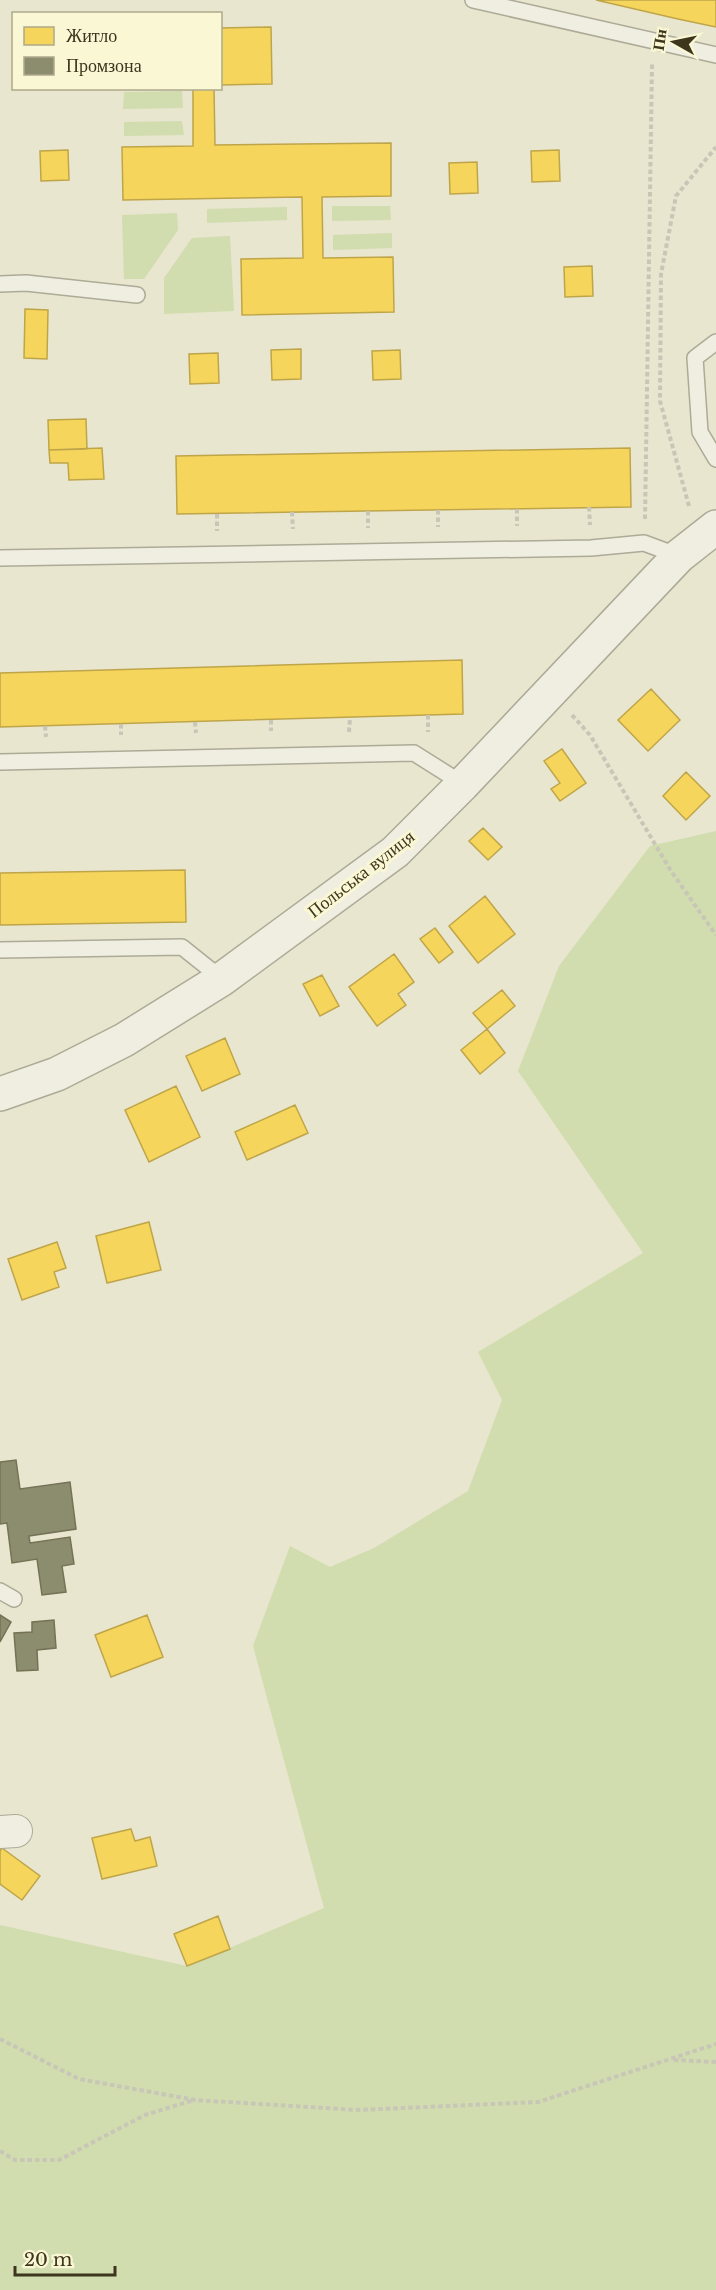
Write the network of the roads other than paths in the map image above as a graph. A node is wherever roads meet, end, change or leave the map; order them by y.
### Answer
1 (472, 0) edge
2 (716, 55) edge
3 (0, 284) edge
4 (137, 295) dead end
5 (716, 342) edge
6 (716, 459) edge
7 (711, 531) edge
8 (679, 556) junction
9 (0, 558) edge
10 (0, 762) edge
11 (463, 784) junction
12 (0, 950) edge
13 (222, 979) junction
14 (0, 1094) edge
15 (0, 1591) edge
16 (14, 1599) dead end

1 - 2 lane
3 - 4 lane
5 - 6 lane
7 - 8 street, Польська вулиця
8 - 9 lane
8 - 11 street, Польська вулиця
10 - 11 lane
11 - 13 street, Польська вулиця
12 - 13 lane
13 - 14 street, Польська вулиця
15 - 16 lane

